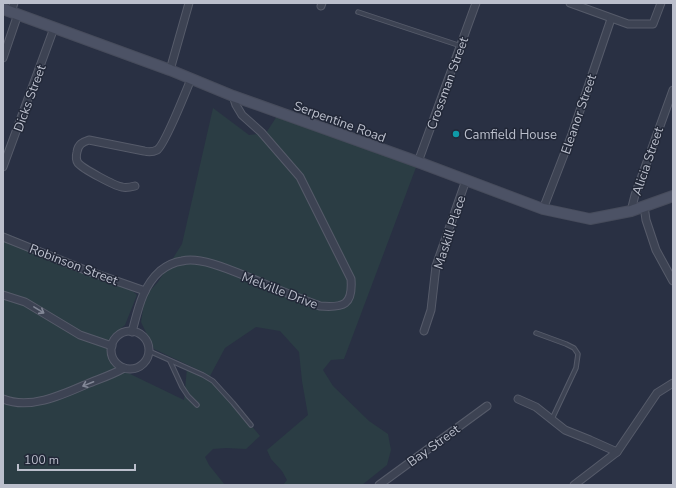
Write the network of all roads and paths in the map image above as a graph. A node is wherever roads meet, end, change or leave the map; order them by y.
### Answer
1 (189, 3) edge
2 (476, 3) edge
3 (570, 3) edge
4 (661, 3) edge
5 (12, 9) edge
6 (358, 12) dead end
7 (611, 19) junction
8 (54, 28) junction
9 (461, 46) junction
10 (3, 58) edge
11 (170, 70) junction
12 (191, 79) junction
13 (673, 90) edge
14 (233, 96) junction
15 (418, 162) junction
16 (3, 167) edge
17 (466, 180) junction
18 (135, 186) dead end
19 (673, 196) edge
20 (644, 206) junction
21 (543, 209) junction
22 (632, 211) junction
23 (3, 236) edge
24 (673, 281) edge
25 (145, 291) junction
26 (3, 295) edge
27 (424, 331) dead end
28 (132, 332) junction
29 (536, 333) dead end
30 (112, 346) junction
31 (149, 351) junction
32 (170, 360) junction
33 (124, 368) junction
34 (673, 383) edge
35 (3, 399) edge
36 (518, 399) dead end
37 (197, 405) dead end
38 (487, 406) dead end
39 (552, 420) junction
40 (251, 425) dead end
41 (617, 452) junction
42 (379, 485) edge
43 (574, 485) edge

1 - 11 street
2 - 9 street, Crossman Street
3 - 7 street
4 - 7 street
5 - 8 street, Serpentine Road
5 - 10 street
6 - 9 lane
7 - 21 street, Eleanor Street
8 - 11 street, Serpentine Road
8 - 16 street, Dicks Street
9 - 15 street, Crossman Street
11 - 12 street, Serpentine Road
12 - 14 street, Serpentine Road
12 - 18 street
13 - 22 street, Alicia Street
14 - 15 street, Serpentine Road
14 - 25 street, Melville Drive
15 - 17 street, Serpentine Road
17 - 21 street, Serpentine Road
17 - 27 street, Maskill Place
19 - 20 street, Serpentine Road
20 - 22 street, Serpentine Road
20 - 24 street
21 - 22 street, Serpentine Road
23 - 25 street, Robinson Street
25 - 28 street, Melville Drive
26 -> 30 street
28 - 30 street
28 - 31 street
29 - 39 lane
30 - 33 street
31 - 32 lane
31 - 33 street
32 - 37 lane
32 - 40 lane
33 -> 35 street
34 - 41 street
36 - 39 street
38 - 42 street, Bay Street
39 - 41 street
41 - 43 street

